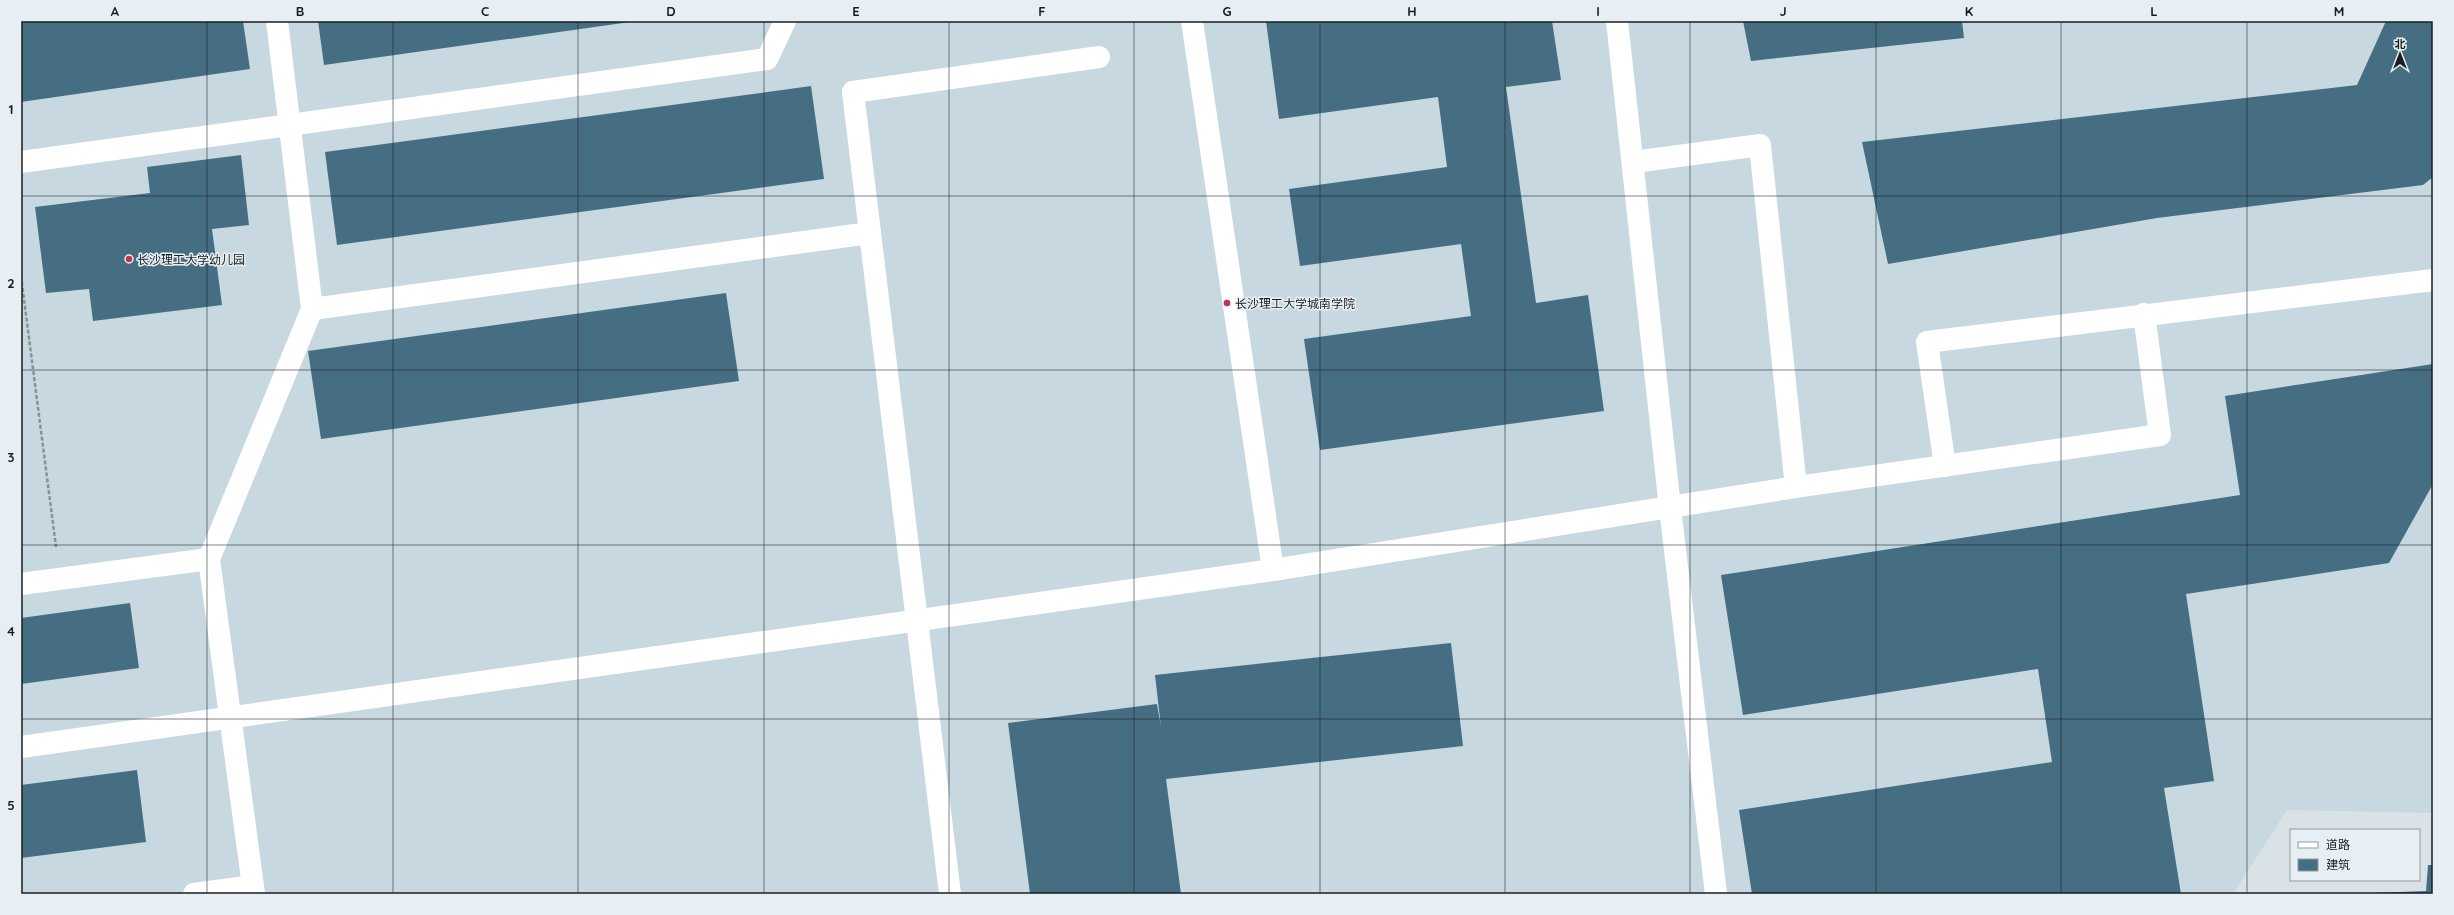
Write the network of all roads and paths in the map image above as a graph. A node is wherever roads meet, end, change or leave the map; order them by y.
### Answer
1 (277, 21) edge
2 (785, 21) edge
3 (1192, 21) edge
4 (1617, 21) edge
5 (1099, 57) dead end
6 (290, 125) junction
7 (21, 162) edge
8 (1634, 162) junction
9 (870, 233) junction
10 (21, 276) edge
11 (2433, 280) edge
12 (312, 309) junction
13 (2144, 314) junction
14 (1945, 466) junction
15 (1796, 487) junction
16 (1670, 508) junction
17 (210, 559) junction
18 (1273, 570) junction
19 (60, 578) junction
20 (21, 584) edge
21 (916, 622) junction
22 (230, 718) junction
23 (21, 747) edge
24 (254, 890) edge
25 (194, 894) edge
26 (950, 894) edge
27 (1716, 894) edge

1 - 6 street
2 - 6 street
3 - 18 street
4 - 8 street
5 - 9 street
6 - 7 street
6 - 12 street
8 - 15 street
8 - 16 street
9 - 12 street
9 - 21 street
10 - 19 path
11 - 13 street
12 - 17 street
13 - 14 street
13 - 14 street
14 - 15 street
15 - 16 street
16 - 18 street
16 - 27 street
17 - 19 street
17 - 22 street
18 - 21 street
19 - 20 street
21 - 22 street
21 - 26 street
22 - 23 street
22 - 24 street
24 - 25 street

